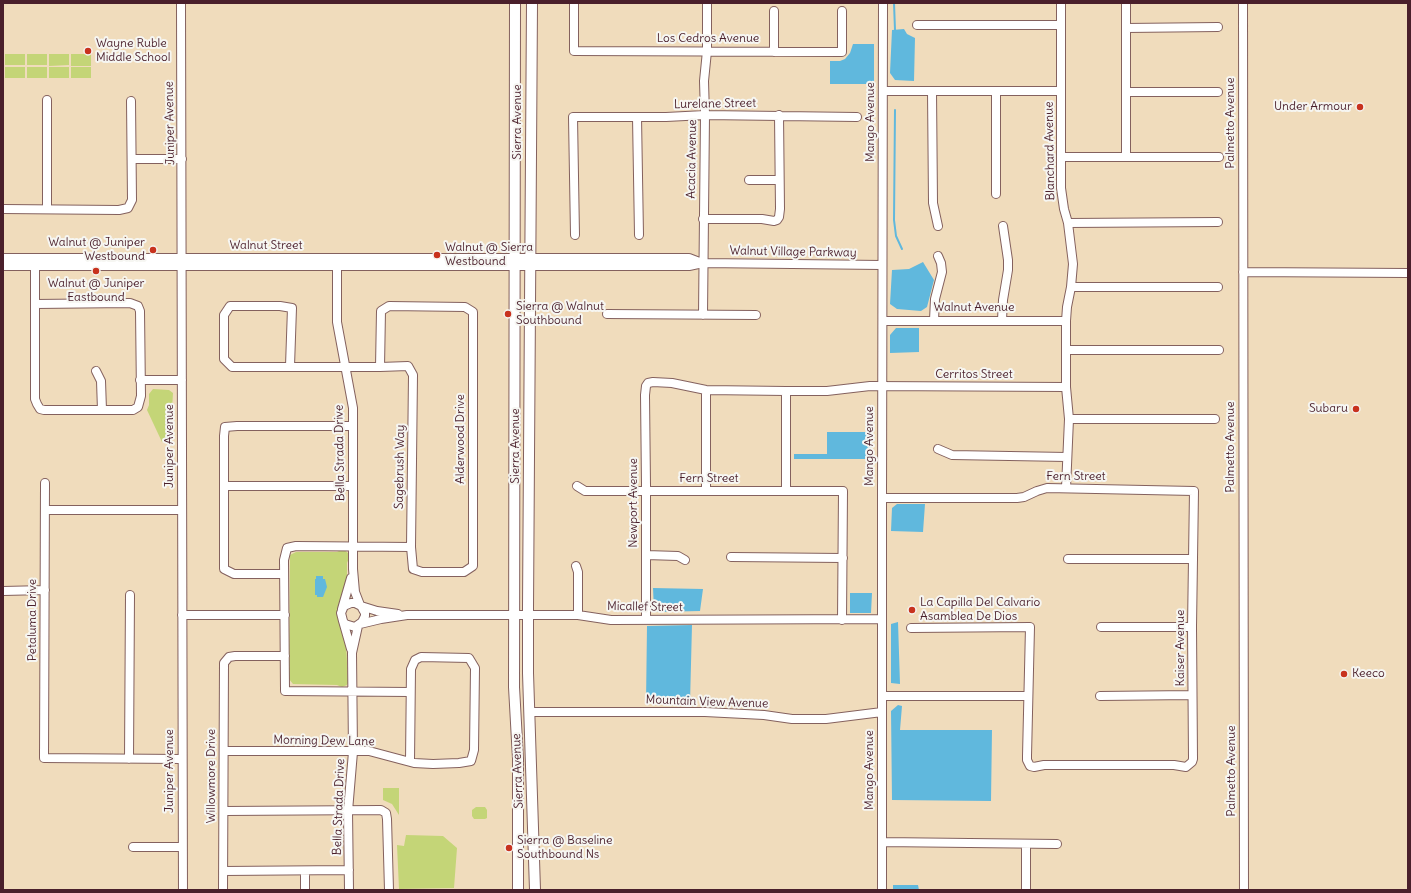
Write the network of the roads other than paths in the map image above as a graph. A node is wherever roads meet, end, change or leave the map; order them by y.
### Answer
1 (182, 3) edge
2 (515, 3) edge
3 (532, 3) edge
4 (574, 3) edge
5 (707, 3) edge
6 (883, 3) edge
7 (1061, 3) edge
8 (1126, 3) edge
9 (1243, 3) edge
10 (774, 11) dead end
11 (842, 11) dead end
12 (917, 25) dead end
13 (1061, 25) junction
14 (1218, 27) dead end
15 (1126, 28) junction
16 (707, 51) junction
17 (774, 52) junction
18 (883, 91) junction
19 (932, 91) junction
20 (996, 91) junction
21 (1061, 91) junction
22 (1126, 92) junction
23 (1218, 92) dead end
24 (46, 100) dead end
25 (131, 101) dead end
26 (705, 115) junction
27 (779, 116) junction
28 (637, 117) junction
29 (857, 117) dead end
30 (1062, 157) junction
31 (1126, 157) junction
32 (1219, 157) dead end
33 (132, 159) junction
34 (182, 159) junction
35 (749, 180) dead end
36 (779, 180) junction
37 (996, 194) dead end
38 (3, 209) edge
39 (47, 209) junction
40 (703, 219) junction
41 (1218, 222) dead end
42 (1068, 223) junction
43 (938, 226) dead end
44 (1003, 226) dead end
45 (575, 235) dead end
46 (640, 235) dead end
47 (938, 256) dead end
48 (3, 258) edge
49 (183, 262) junction
50 (515, 263) junction
51 (530, 263) junction
52 (703, 263) junction
53 (882, 265) junction
54 (3, 266) edge
55 (35, 266) junction
56 (337, 266) junction
57 (1243, 272) junction
58 (1408, 273) edge
59 (1072, 287) junction
60 (1218, 287) dead end
61 (35, 304) junction
62 (607, 314) dead end
63 (703, 315) junction
64 (756, 315) dead end
65 (934, 320) junction
66 (1002, 320) junction
67 (882, 321) junction
68 (1066, 321) junction
69 (1067, 350) junction
70 (1219, 350) dead end
71 (290, 366) junction
72 (344, 366) junction
73 (380, 367) junction
74 (96, 371) dead end
75 (140, 380) junction
76 (182, 380) junction
77 (882, 386) junction
78 (1066, 387) junction
79 (706, 390) junction
80 (786, 391) junction
81 (102, 410) junction
82 (1069, 419) junction
83 (1215, 419) dead end
84 (353, 426) junction
85 (938, 449) dead end
86 (1066, 457) junction
87 (45, 483) dead end
88 (224, 486) junction
89 (353, 486) junction
90 (577, 486) dead end
91 (1066, 488) junction
92 (646, 490) junction
93 (706, 491) junction
94 (786, 491) junction
95 (882, 498) junction
96 (45, 510) junction
97 (182, 510) junction
98 (1193, 522) joint
99 (352, 546) junction
100 (411, 547) junction
101 (646, 555) junction
102 (732, 557) dead end
103 (843, 558) junction
104 (1068, 559) dead end
105 (1193, 559) junction
106 (685, 560) dead end
107 (576, 566) dead end
108 (353, 569) junction
109 (413, 569) joint
110 (284, 574) junction
111 (3, 590) edge
112 (45, 590) junction
113 (130, 596) dead end
114 (361, 606) junction
115 (342, 610) junction
116 (182, 615) junction
117 (285, 615) junction
118 (407, 615) junction
119 (578, 615) junction
120 (514, 616) junction
121 (528, 616) junction
122 (882, 619) junction
123 (646, 620) junction
124 (842, 620) junction
125 (343, 621) junction
126 (359, 625) junction
127 (1101, 627) dead end
128 (1192, 627) junction
129 (911, 628) dead end
130 (352, 653) junction
131 (285, 656) junction
132 (352, 692) junction
133 (410, 692) junction
134 (882, 696) junction
135 (1028, 696) junction
136 (1100, 696) dead end
137 (1192, 696) junction
138 (529, 712) junction
139 (882, 712) junction
140 (224, 751) junction
141 (353, 752) junction
142 (129, 759) junction
143 (182, 759) junction
144 (410, 761) junction
145 (224, 811) junction
146 (348, 811) junction
147 (882, 842) junction
148 (1026, 844) junction
149 (1057, 844) dead end
150 (133, 847) dead end
151 (182, 847) junction
152 (349, 870) junction
153 (223, 871) junction
154 (305, 871) junction
155 (183, 890) edge
156 (223, 890) edge
157 (305, 890) edge
158 (349, 890) edge
159 (389, 890) edge
160 (518, 890) edge
161 (535, 890) edge
162 (882, 890) edge
163 (1026, 890) edge
164 (1244, 890) edge

1 - 34 street, Juniper Avenue
2 - 50 main road, Sierra Avenue
3 - 51 main road, Sierra Avenue
4 - 16 street, Los Cedros Avenue
5 - 16 street, Acacia Avenue
6 - 18 street, Mango Avenue
7 - 13 street, Blanchard Avenue
8 - 15 street
9 - 57 street, Palmetto Avenue
10 - 17 street
11 - 17 street, Los Cedros Avenue
12 - 13 street
13 - 21 street, Blanchard Avenue
14 - 15 street
15 - 22 street
16 - 17 street, Los Cedros Avenue
16 - 26 street, Acacia Avenue
18 - 19 street
18 - 53 street, Mango Avenue
19 - 20 street
19 - 43 street
20 - 21 street
20 - 37 street
21 - 30 street, Blanchard Avenue
22 - 23 street
22 - 31 street
24 - 39 street
25 - 33 street
26 - 27 street, Lurelane Street
26 - 28 street, Lurelane Street
26 - 40 street, Acacia Avenue
27 - 29 street, Lurelane Street
27 - 36 street
28 - 45 street, Lurelane Street
28 - 46 street
30 - 31 street
30 - 42 street, Blanchard Avenue
31 - 32 street
33 - 34 street
33 - 39 street
34 - 49 street, Juniper Avenue
35 - 36 street
36 - 40 street
38 - 39 street
40 - 52 street, Acacia Avenue
41 - 42 street
42 - 59 street, Blanchard Avenue
44 - 66 street
47 - 65 street
48 - 49 street, Walnut Street
49 - 50 street, Walnut Street
49 - 55 street, Walnut Street
49 - 56 street, Walnut Street
49 - 76 street, Juniper Avenue
50 - 51 street, Walnut Street
50 - 56 street, Walnut Street
50 - 120 main road, Sierra Avenue
51 - 52 street, Walnut Village Parkway
51 - 121 main road, Sierra Avenue
52 - 53 street, Walnut Village Parkway
52 - 63 street, Acacia Avenue
53 - 67 street, Mango Avenue
54 - 55 street, Walnut Street
55 - 61 street
56 - 72 street, Bella Strada Drive
57 - 58 street
57 - 164 street, Palmetto Avenue
59 - 60 street
59 - 68 street, Blanchard Avenue
61 - 75 street
61 - 81 street
62 - 63 street
63 - 64 street
65 - 66 street, Walnut Avenue
65 - 67 street, Walnut Avenue
66 - 68 street, Walnut Avenue
67 - 77 street, Mango Avenue
68 - 69 street, Blanchard Avenue
69 - 70 street
69 - 78 street, Blanchard Avenue
71 - 71 street
71 - 72 street
72 - 73 street
72 - 84 street, Bella Strada Drive
73 - 100 street, Sagebrush Way
73 - 109 street, Alderwood Drive
74 - 81 street
75 - 76 street
75 - 81 street
76 - 97 street, Juniper Avenue
77 - 78 street, Cerritos Street
77 - 80 street, Cerritos Street
77 - 95 street, Mango Avenue
78 - 82 street, Blanchard Avenue
79 - 80 street, Cerritos Street
79 - 92 street, Newport Avenue
79 - 93 street
80 - 94 street
82 - 83 street
82 - 86 street, Blanchard Avenue
84 - 88 street
84 - 89 street, Bella Strada Drive
85 - 86 street
86 - 91 street, Blanchard Avenue
87 - 96 street, Petaluma Drive
88 - 89 street
88 - 110 street
89 - 99 street, Bella Strada Drive
90 - 92 street, Fern Street
91 - 95 street, Fern Street
91 - 98 street, Fern Street
92 - 93 street, Fern Street
92 - 101 street, Newport Avenue
93 - 94 street, Fern Street
94 - 103 street, Fern Street
95 - 122 street, Mango Avenue
96 - 97 street
96 - 112 street, Petaluma Drive
97 - 116 street, Juniper Avenue
98 - 105 street, Kaiser Avenue
99 - 100 street
99 - 108 street, Bella Strada Drive
99 - 110 street
100 - 109 street, Sagebrush Way
101 - 106 street
101 - 123 street, Newport Avenue
102 - 103 street
103 - 124 street
104 - 105 street
105 - 128 street, Kaiser Avenue
107 - 119 street
108 - 114 street, Bella Strada Drive
108 - 115 street, Bella Strada Drive
110 - 117 street
111 - 112 street
112 - 142 street, Petaluma Drive
113 - 142 street
114 - 115 street
114 - 118 street, Micallef Street
114 - 126 street
115 - 125 street
116 - 117 street
116 - 143 street, Juniper Avenue
117 - 131 street
118 - 120 street, Micallef Street
118 - 126 street, Micallef Street
119 - 121 street, Micallef Street
119 - 123 street, Micallef Street
120 - 121 street, Micallef Street
120 - 160 main road, Sierra Avenue
121 - 138 main road, Sierra Avenue
122 - 124 street, Micallef Street
122 - 134 street, Mango Avenue
123 - 124 street, Micallef Street
125 - 126 street
125 - 130 street, Bella Strada Drive
126 - 130 street, Bella Strada Drive
127 - 128 street
128 - 137 street, Kaiser Avenue
129 - 135 street
130 - 132 street, Bella Strada Drive
131 - 132 street
131 - 140 street, Willowmore Drive
132 - 133 street
132 - 141 street, Bella Strada Drive
133 - 144 street
133 - 144 street, Morning Dew Lane
134 - 135 street
134 - 139 street, Mango Avenue
135 - 137 street, Kaiser Avenue
136 - 137 street
138 - 139 street, Mountain View Avenue
138 - 161 main road, Sierra Avenue
139 - 147 street, Mango Avenue
140 - 141 street, Morning Dew Lane
140 - 145 street, Willowmore Drive
141 - 144 street, Morning Dew Lane
141 - 146 street, Bella Strada Drive
142 - 143 street
143 - 151 street, Juniper Avenue
145 - 146 street
145 - 153 street, Willowmore Drive
146 - 152 street, Bella Strada Drive
146 - 159 street
147 - 148 street
147 - 162 street, Mango Avenue
148 - 149 street
148 - 163 street
150 - 151 street
151 - 155 street, Juniper Avenue
152 - 154 street
152 - 158 street, Bella Strada Drive
153 - 154 street
153 - 156 street, Willowmore Drive
154 - 157 street

